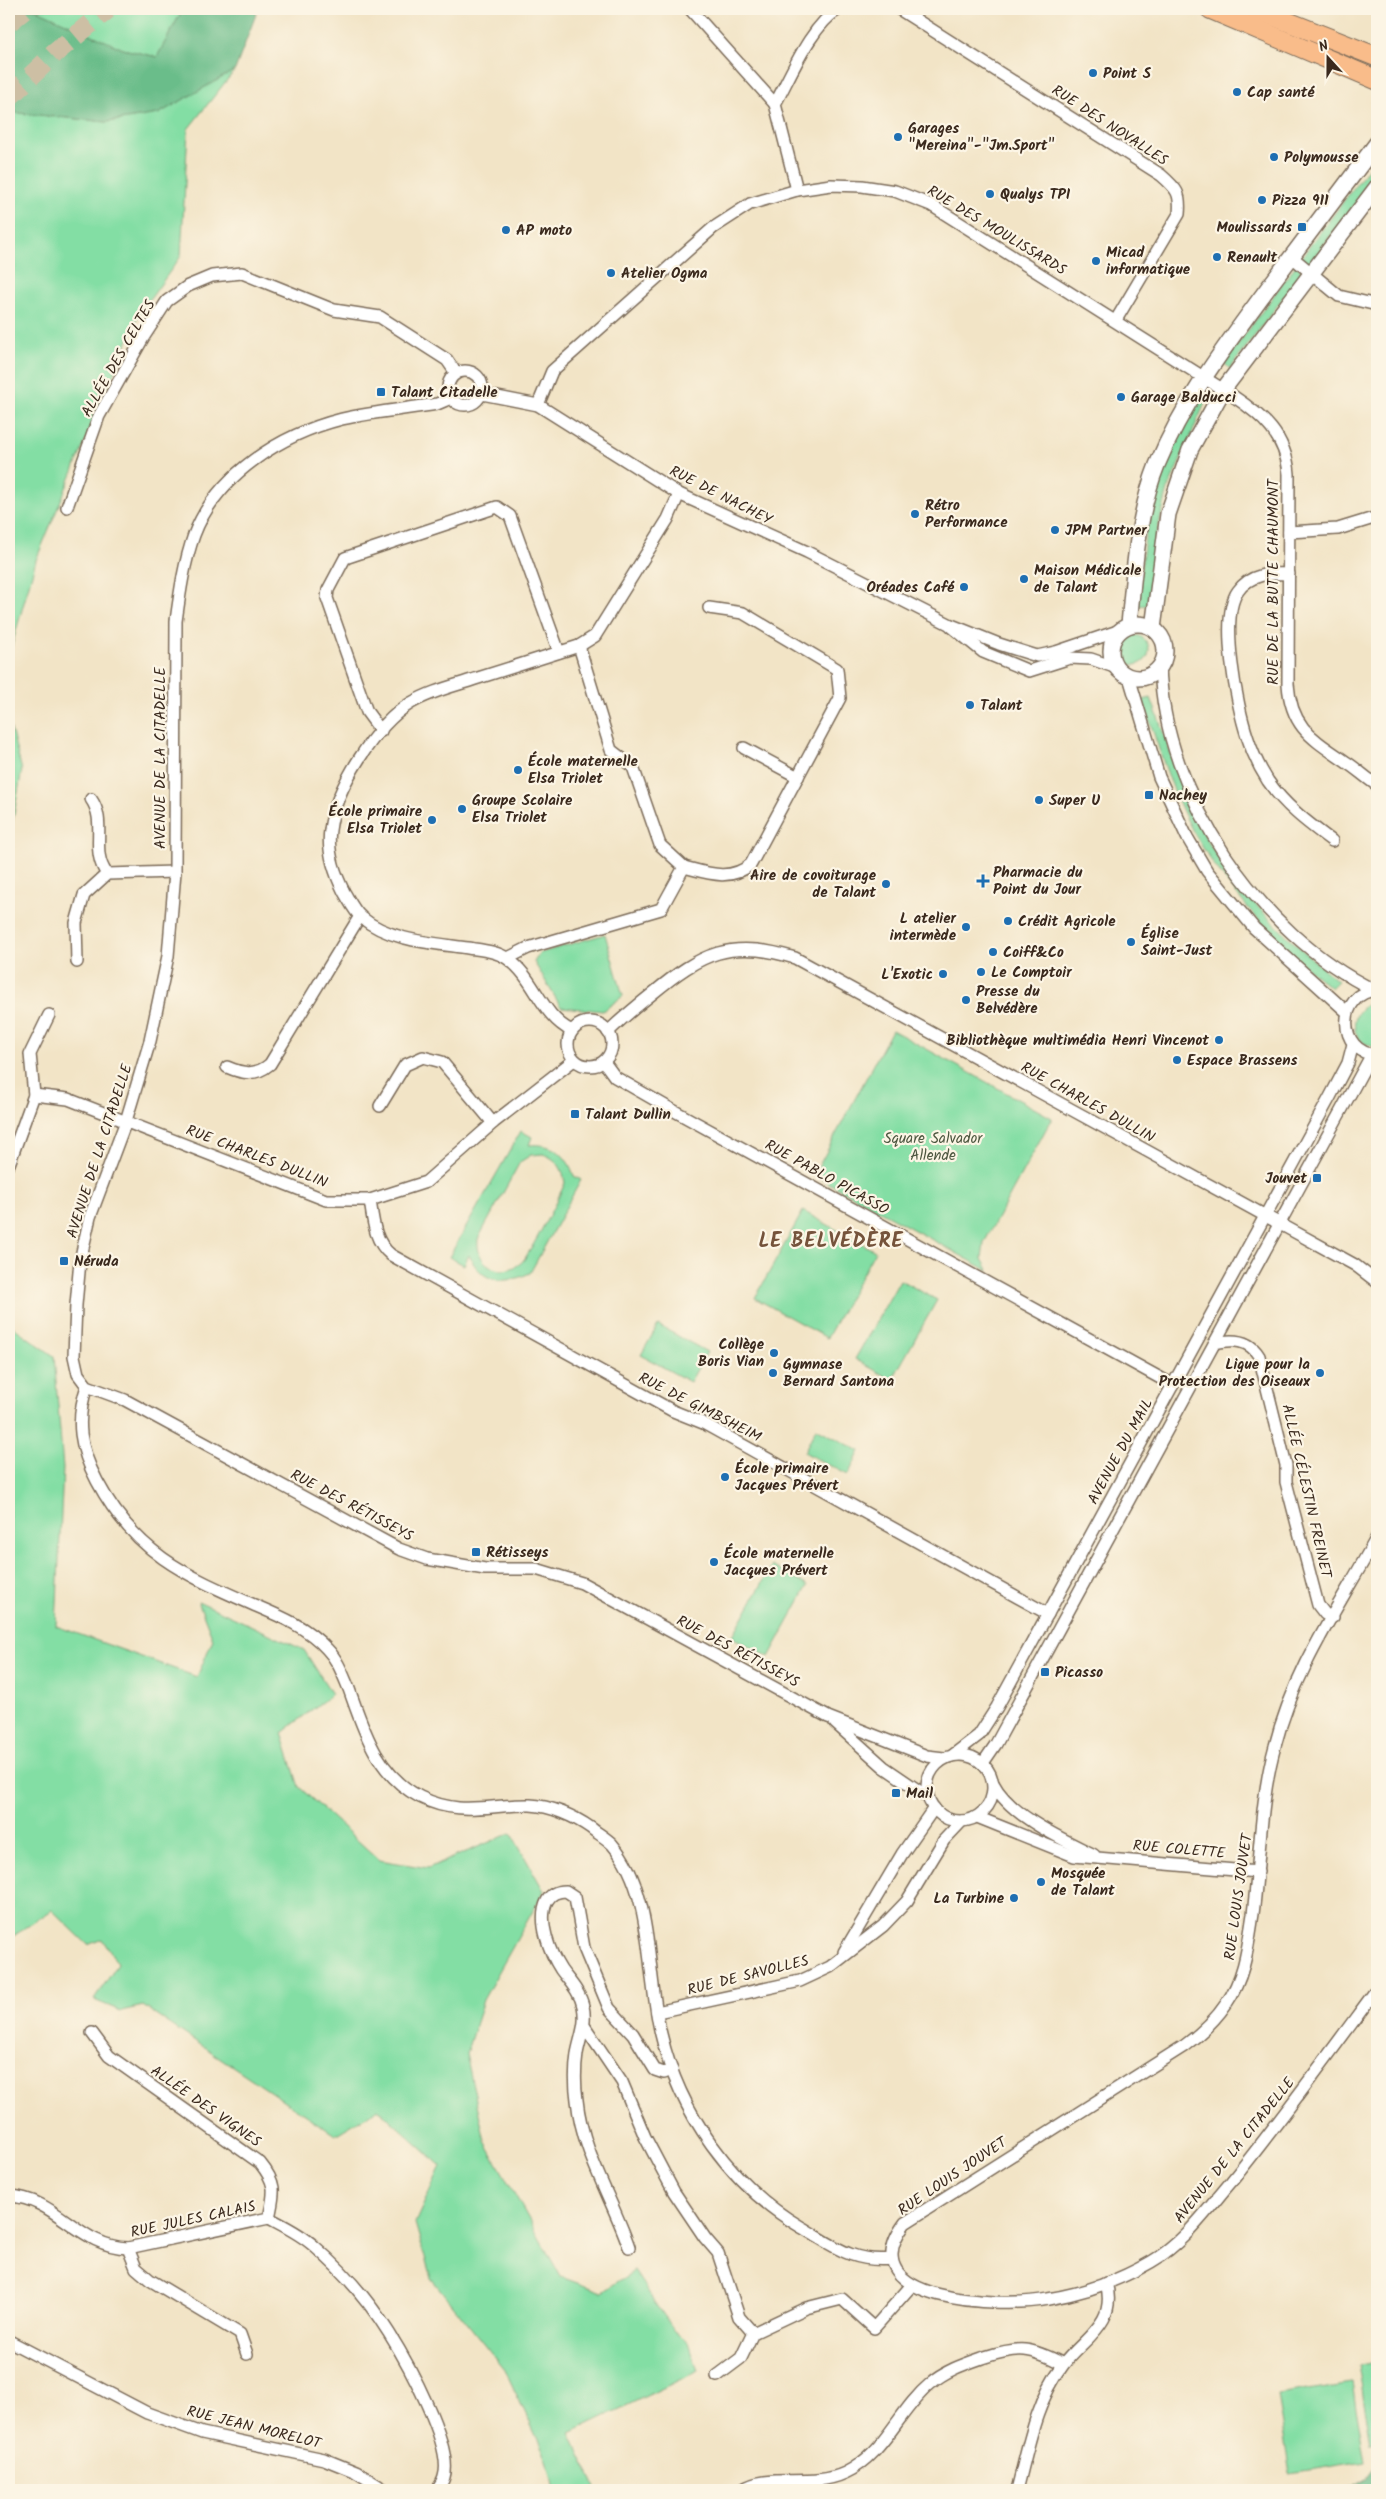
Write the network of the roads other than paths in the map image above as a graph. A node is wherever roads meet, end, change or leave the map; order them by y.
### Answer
1 (690, 9) edge
2 (839, 9) edge
3 (899, 9) edge
4 (1210, 9) edge
5 (1256, 9) edge
6 (1377, 58) edge
7 (1377, 80) edge
8 (776, 104) junction
9 (1377, 143) edge
10 (1377, 187) edge
11 (797, 190) junction
12 (1292, 256) junction
13 (1312, 274) junction
14 (1377, 305) edge
15 (1116, 320) junction
16 (456, 373) junction
17 (1203, 377) junction
18 (1222, 390) junction
19 (482, 394) junction
20 (451, 398) junction
21 (538, 406) junction
22 (680, 494) junction
23 (67, 507) dead end
24 (1377, 517) edge
25 (1290, 532) junction
26 (1289, 574) junction
27 (709, 608) dead end
28 (949, 624) junction
29 (1125, 627) junction
30 (1152, 628) junction
31 (579, 646) junction
32 (558, 652) junction
33 (1160, 666) junction
34 (1123, 673) junction
35 (381, 730) junction
36 (744, 748) dead end
37 (798, 776) junction
38 (1377, 785) edge
39 (91, 799) dead end
40 (1332, 841) dead end
41 (684, 867) junction
42 (175, 872) junction
43 (107, 874) junction
44 (360, 916) junction
45 (508, 958) junction
46 (77, 962) dead end
47 (1376, 990) edge
48 (1347, 1012) junction
49 (49, 1015) dead end
50 (572, 1031) junction
51 (608, 1032) junction
52 (1353, 1044) junction
53 (1375, 1055) edge
54 (574, 1060) junction
55 (604, 1062) junction
56 (227, 1067) dead end
57 (34, 1095) junction
58 (380, 1106) dead end
59 (126, 1120) junction
60 (493, 1123) junction
61 (9, 1164) edge
62 (370, 1200) junction
63 (1265, 1217) junction
64 (1280, 1225) junction
65 (1377, 1282) edge
66 (1215, 1343) junction
67 (1173, 1385) junction
68 (87, 1386) junction
69 (1377, 1537) edge
70 (1048, 1614) junction
71 (1332, 1617) junction
72 (828, 1717) junction
73 (948, 1757) junction
74 (983, 1763) junction
75 (993, 1783) junction
76 (928, 1797) junction
77 (934, 1808) junction
78 (976, 1817) junction
79 (962, 1821) junction
80 (1098, 1857) junction
81 (1258, 1872) junction
82 (842, 1956) junction
83 (1377, 1989) edge
84 (657, 2012) junction
85 (585, 2027) junction
86 (92, 2033) dead end
87 (672, 2070) junction
88 (9, 2196) edge
89 (269, 2218) junction
90 (629, 2247) dead end
91 (128, 2248) junction
92 (892, 2259) junction
93 (1106, 2283) junction
94 (912, 2284) junction
95 (753, 2332) junction
96 (9, 2341) edge
97 (247, 2354) dead end
98 (1063, 2364) junction
99 (716, 2376) dead end
100 (384, 2490) edge
101 (438, 2490) edge
102 (742, 2490) edge
103 (1017, 2490) edge

1 - 8 street
2 - 8 street
3 - 15 street, RUE DES NOVALLES
4 - 7 main road
5 - 6 main road
8 - 11 street
9 - 12 street
10 - 13 street
11 - 15 street, RUE DES MOULISSARDS
11 - 21 street, RUE DES MOULISSARDS
12 - 13 street
12 - 17 street
13 - 14 street
13 - 18 street
15 - 17 street, RUE DES MOULISSARDS
16 - 19 street
16 - 20 street
16 - 23 street, ALLÉE DES CELTES
17 - 18 street, RUE DE LA BUTTE CHAUMONT
17 - 29 street
18 - 25 street, RUE DE LA BUTTE CHAUMONT
18 - 30 street
19 - 20 street
19 - 21 street, RUE DE NACHEY
20 - 42 street, AVENUE DE LA CITADELLE
21 - 22 street, RUE DE NACHEY
22 - 28 street, RUE DE NACHEY
22 - 31 street
24 - 25 street
25 - 26 street, RUE DE LA BUTTE CHAUMONT
26 - 38 street, RUE DE LA BUTTE CHAUMONT
26 - 40 street
27 - 37 street
28 - 29 street, RUE DE NACHEY
28 - 34 street, RUE DE NACHEY
29 - 30 street
29 - 34 street
30 - 33 street
31 - 32 street
31 - 41 street
32 - 35 street
32 - 35 street
33 - 34 street
33 - 47 street
34 - 48 street
35 - 44 street
36 - 37 street
37 - 41 street
39 - 43 street
41 - 45 street
42 - 43 street
42 - 59 street, AVENUE DE LA CITADELLE
43 - 46 street
44 - 45 street
44 - 56 street
45 - 50 street
47 - 48 street
48 - 52 street
49 - 57 street
50 - 51 street
50 - 54 street
51 - 55 street
51 - 63 street, RUE CHARLES DULLIN
52 - 53 street
52 - 63 street, AVENUE DU MAIL
53 - 64 street, AVENUE DU MAIL
54 - 55 street
54 - 60 street, RUE CHARLES DULLIN
55 - 67 street, RUE PABLO PICASSO
57 - 59 street, RUE CHARLES DULLIN
57 - 61 street
58 - 60 street
59 - 62 street, RUE CHARLES DULLIN
59 - 68 street, AVENUE DE LA CITADELLE
60 - 62 street, RUE CHARLES DULLIN
62 - 70 street, RUE DE GIMBSHEIM
63 - 64 street
63 - 67 street, AVENUE DU MAIL
64 - 65 street
64 - 66 street, AVENUE DU MAIL
66 - 71 street, ALLÉE CÉLESTIN FREINET
66 - 74 street, AVENUE DU MAIL
67 - 70 street, AVENUE DU MAIL
68 - 72 street, RUE DES RÉTISSEYS
68 - 84 street
69 - 71 street, RUE LOUIS JOUVET
70 - 73 street, AVENUE DU MAIL
71 - 81 street, RUE LOUIS JOUVET
72 - 73 street, RUE DES RÉTISSEYS
72 - 76 street, RUE DES RÉTISSEYS
73 - 74 street
73 - 76 street
74 - 75 street
75 - 78 street
75 - 80 street, RUE COLETTE
76 - 77 street
77 - 79 street
77 - 82 street, RUE DE SAVOLLES
78 - 79 street
78 - 80 street, RUE COLETTE
79 - 82 street, RUE DE SAVOLLES
80 - 81 street, RUE COLETTE
81 - 92 street, RUE LOUIS JOUVET
82 - 84 street, RUE DE SAVOLLES
83 - 93 street, AVENUE DE LA CITADELLE
84 - 87 street
85 - 87 street
85 - 90 street
85 - 95 street
86 - 89 street, ALLÉE DES VIGNES
87 - 92 street
88 - 91 street, RUE JULES CALAIS
89 - 91 street, RUE JULES CALAIS
89 - 101 street, RUE JULES CALAIS
91 - 97 street
92 - 94 street
93 - 94 street, AVENUE DE LA CITADELLE
93 - 98 street
94 - 95 street
95 - 99 street
96 - 100 street, RUE JEAN MORELOT
98 - 102 street
98 - 103 street

